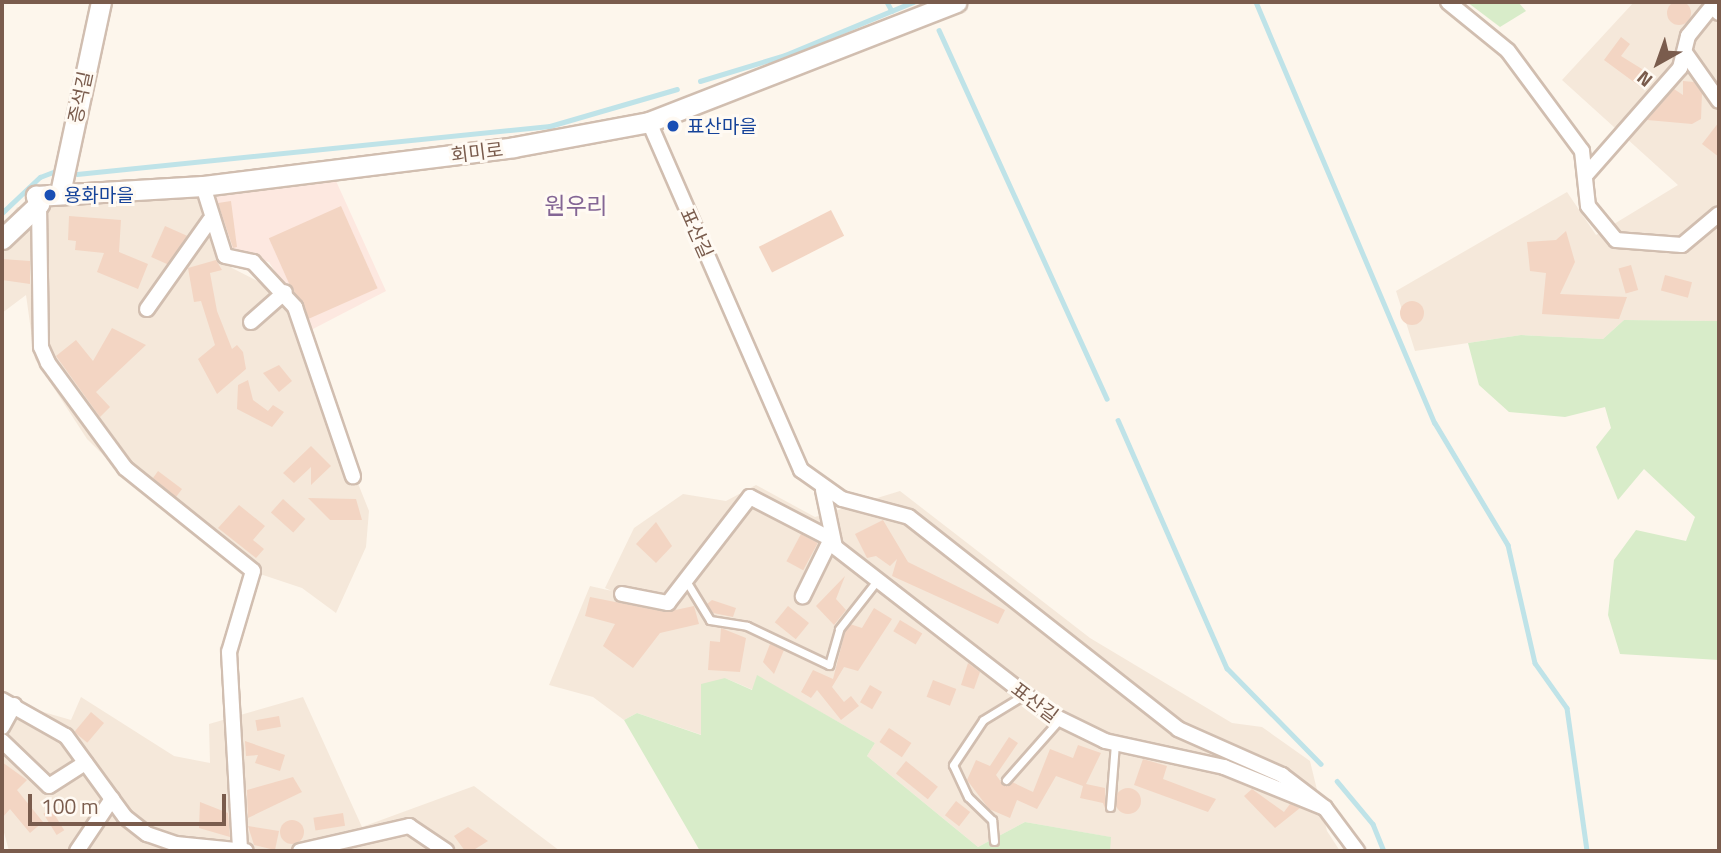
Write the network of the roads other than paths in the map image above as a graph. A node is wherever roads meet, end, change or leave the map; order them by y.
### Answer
1 (101, 2) edge
2 (956, 2) edge
3 (1448, 2) edge
4 (1715, 7) edge
5 (1686, 54) junction
6 (1719, 101) edge
7 (649, 122) junction
8 (1585, 176) junction
9 (203, 186) junction
10 (60, 193) junction
11 (40, 204) junction
12 (1719, 215) edge
13 (210, 220) junction
14 (2, 239) edge
15 (285, 292) junction
16 (147, 309) dead end
17 (251, 322) dead end
18 (353, 476) dead end
19 (823, 490) junction
20 (831, 539) junction
21 (880, 577) junction
22 (688, 584) junction
23 (622, 594) dead end
24 (803, 596) dead end
25 (1024, 695) junction
26 (8, 702) edge
27 (1059, 720) junction
28 (2, 727) edge
29 (2, 741) edge
30 (1115, 744) junction
31 (85, 763) junction
32 (1006, 780) dead end
33 (112, 799) junction
34 (1110, 807) dead end
35 (1325, 808) junction
36 (994, 841) dead end
37 (355, 847) edge
38 (177, 848) edge
39 (77, 851) edge
40 (243, 851) edge
41 (299, 851) edge
42 (446, 851) edge
43 (1357, 851) edge

1 - 10 street, 증석길
2 - 7 street, 회미로
3 - 8 street
4 - 5 street
5 - 6 street
5 - 8 street
7 - 9 street, 회미로
7 - 19 street, 표산길
8 - 12 street
9 - 10 street, 회미로
9 - 13 street
10 - 11 street, 회미로
11 - 14 street, 회미로
11 - 40 street
13 - 15 street
13 - 16 street
15 - 17 street
15 - 18 street
19 - 20 street
19 - 35 street, 표산길
20 - 21 street, 표산길
20 - 22 street, 표산길
20 - 24 street
21 - 22 lane
21 - 25 street, 표산길
22 - 23 street
25 - 27 street, 표산길
25 - 36 lane
26 - 28 street
26 - 31 street
27 - 30 street, 표산길
27 - 32 lane
29 - 31 street
30 - 34 lane
30 - 35 street, 표산길
31 - 33 street
33 - 38 street
33 - 39 street
35 - 43 street, 표산길
37 - 41 street
37 - 42 street
38 - 40 street

